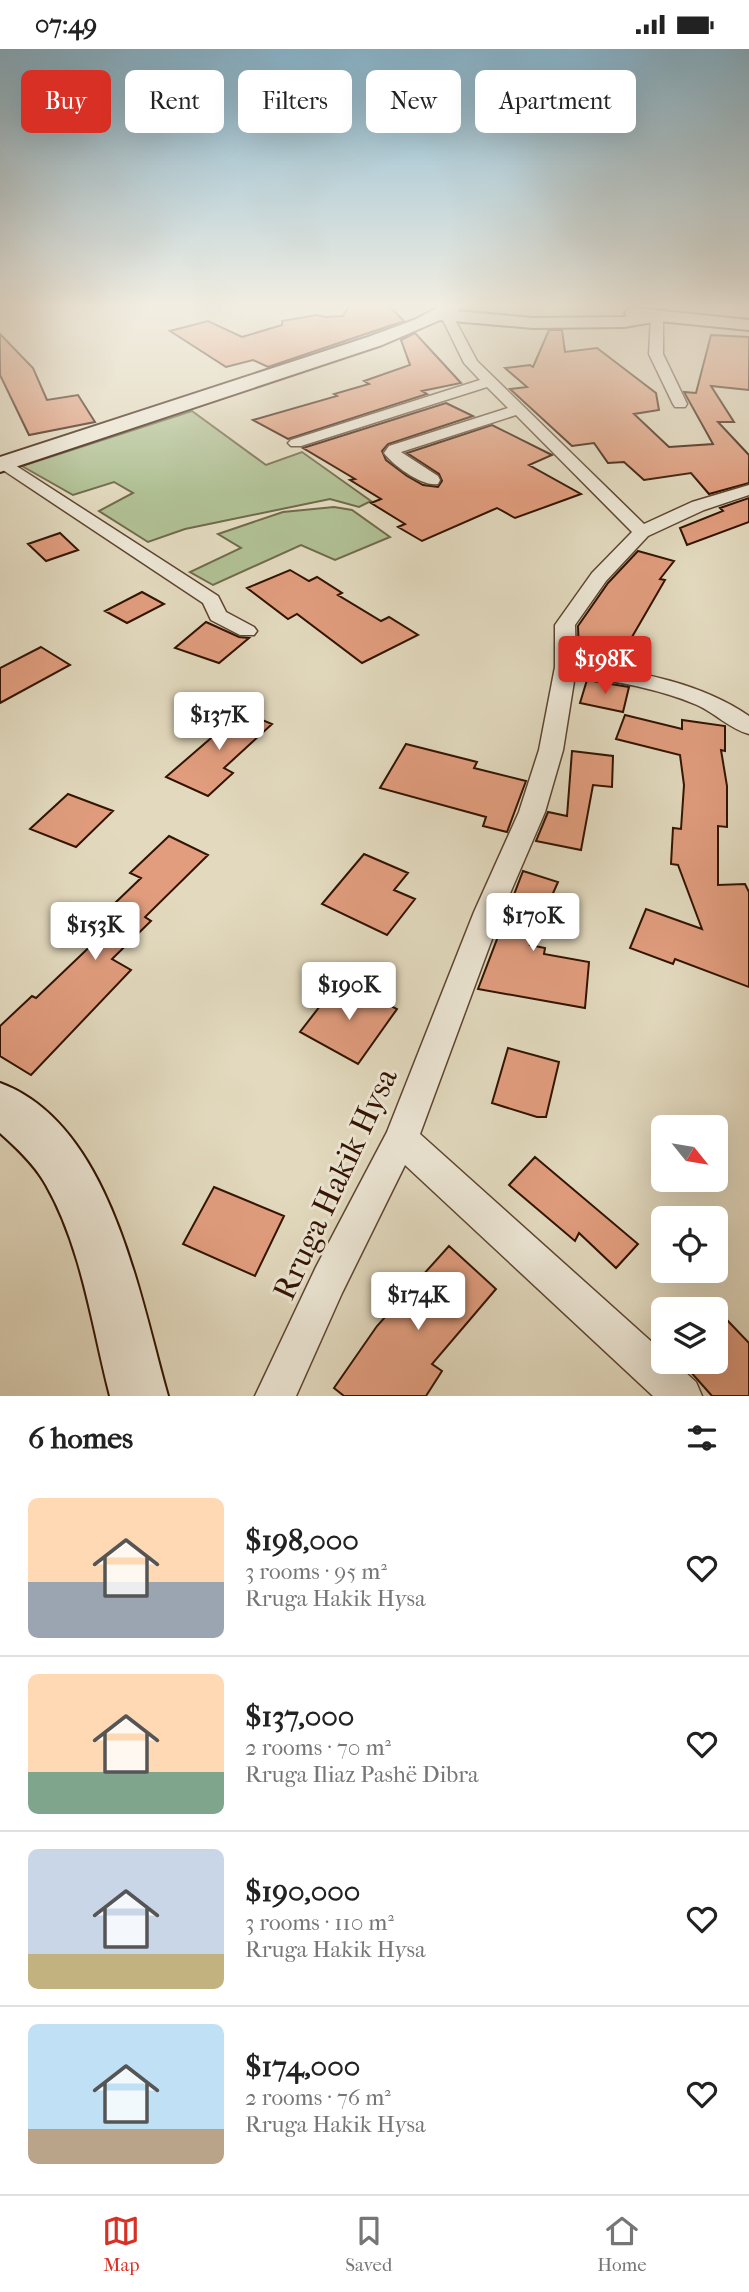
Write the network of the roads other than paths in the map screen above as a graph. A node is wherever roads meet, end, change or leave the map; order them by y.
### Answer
1 (297, 367) edge
2 (475, 367) edge
3 (662, 367) edge
4 (489, 382) junction
5 (680, 404) dead end
6 (517, 410) junction
7 (296, 443) dead end
8 (2, 464) edge
9 (432, 480) dead end
10 (749, 490) edge
11 (642, 532) junction
12 (247, 631) dead end
13 (566, 667) junction
14 (746, 722) edge
15 (0, 1104) edge
16 (401, 1139) junction
17 (139, 1396) edge
18 (275, 1396) edge
19 (682, 1396) edge

1 - 8 street
2 - 4 street
3 - 5 street
4 - 6 street
4 - 7 street
6 - 9 street
6 - 11 street
8 - 12 street
10 - 11 street, Rruga Hakik Hysa
11 - 13 street, Rruga Hakik Hysa
13 - 14 street
13 - 16 street, Rruga Hakik Hysa
15 - 17 street
16 - 18 street, Rruga Hakik Hysa
16 - 19 street

